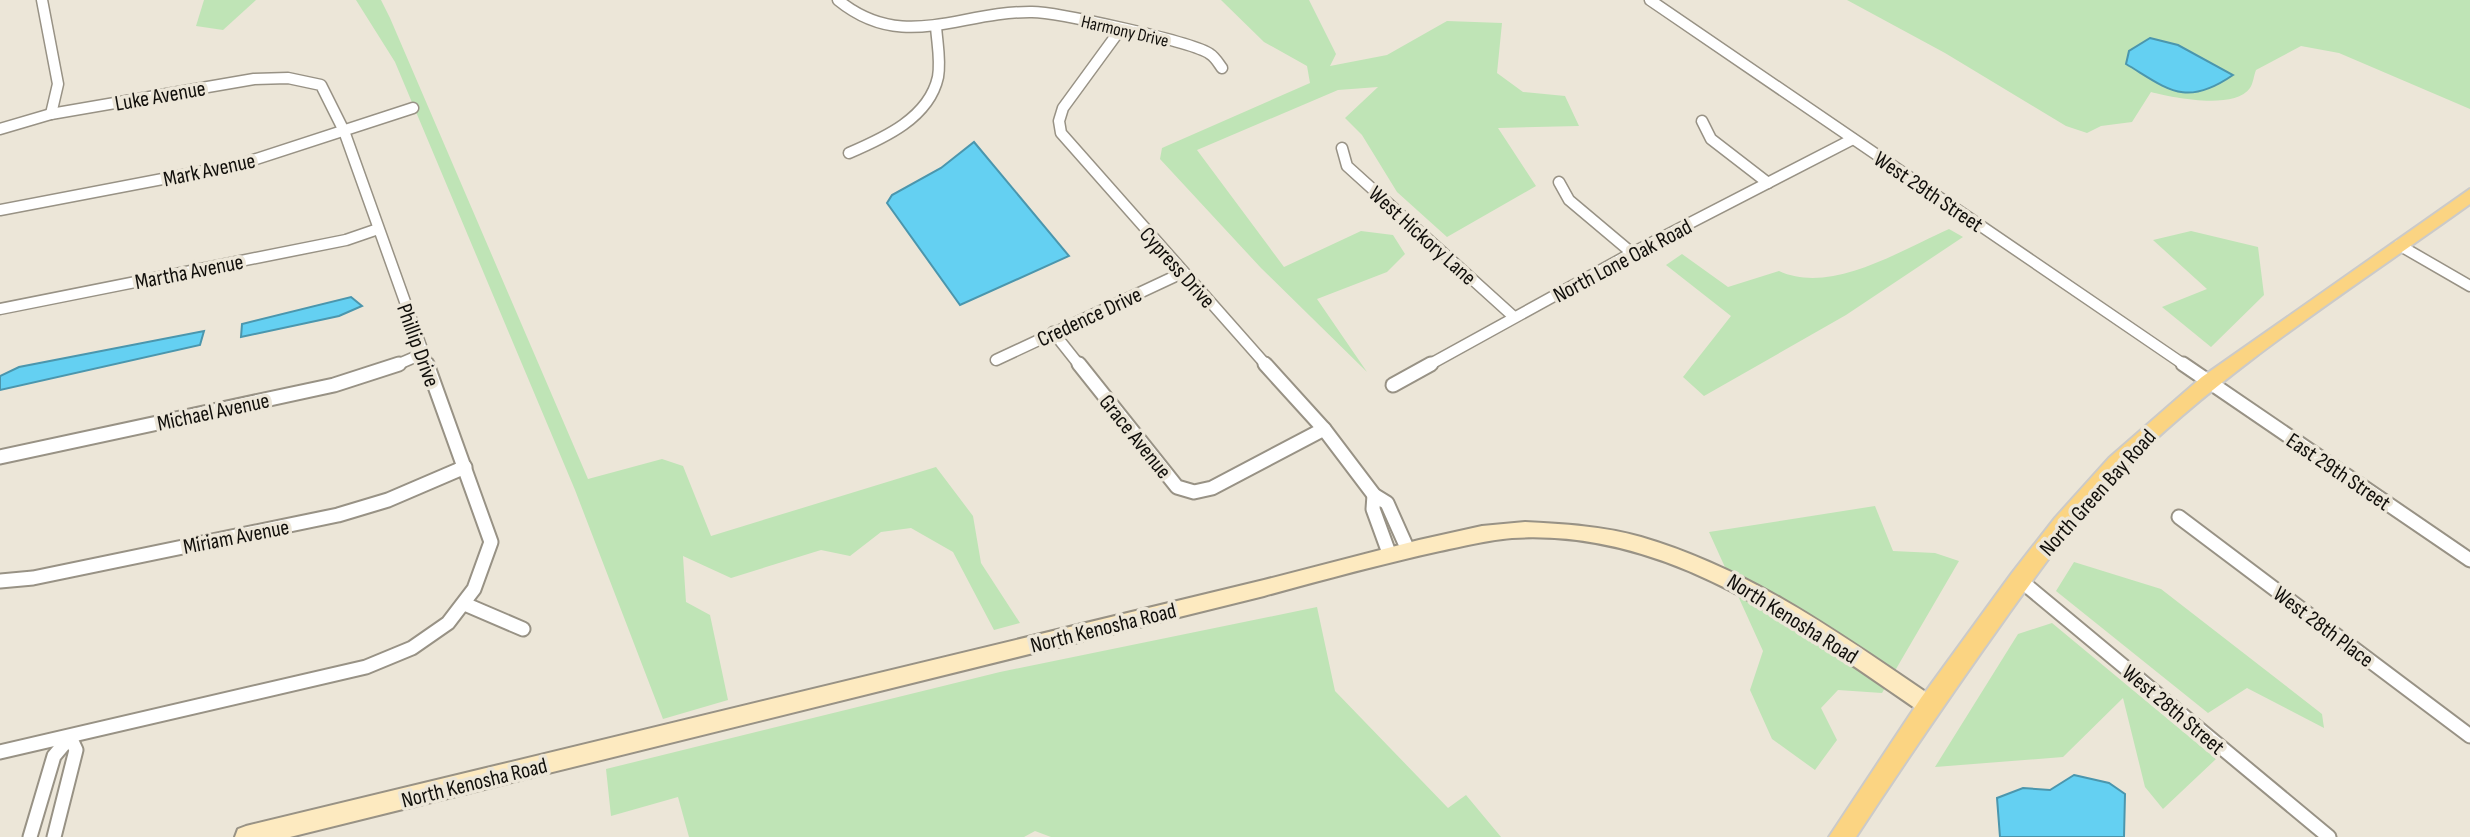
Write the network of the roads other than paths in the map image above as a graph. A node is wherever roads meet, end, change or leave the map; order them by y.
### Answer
1 (42, 0) edge
2 (838, 0) edge
3 (1650, 0) edge
4 (936, 26) junction
5 (1120, 30) junction
6 (1222, 68) dead end
7 (321, 85) joint
8 (413, 108) dead end
9 (51, 114) junction
10 (1702, 121) dead end
11 (0, 129) edge
12 (344, 131) junction
13 (1853, 139) junction
14 (1342, 148) dead end
15 (849, 153) dead end
16 (1559, 182) dead end
17 (1768, 183) junction
18 (2470, 195) edge
19 (0, 210) edge
20 (378, 229) junction
21 (2399, 245) junction
22 (1632, 253) junction
23 (1182, 273) junction
24 (2470, 286) edge
25 (0, 309) edge
26 (1514, 317) junction
27 (1053, 332) junction
28 (422, 354) junction
29 (996, 360) dead end
30 (2209, 382) junction
31 (1393, 385) dead end
32 (1324, 429) junction
33 (0, 457) edge
34 (465, 467) junction
35 (1374, 495) junction
36 (2179, 517) dead end
37 (1398, 552) junction
38 (2470, 560) edge
39 (2020, 580) junction
40 (0, 581) edge
41 (467, 605) junction
42 (523, 629) dead end
43 (1929, 706) junction
44 (2470, 736) edge
45 (70, 737) junction
46 (0, 752) edge
47 (30, 837) edge
48 (54, 837) edge
49 (246, 837) edge
50 (1842, 837) edge
51 (2329, 837) edge

1 - 9 street
2 - 4 street, Harmony Drive
3 - 13 street, West 29th Street
4 - 5 street, Harmony Drive
4 - 15 street
5 - 6 street, Harmony Drive
5 - 23 street, Cypress Drive
7 - 9 street, Luke Avenue
7 - 12 street, Phillip Drive
8 - 12 street, Mark Avenue
9 - 11 street, Luke Avenue
10 - 17 street
12 - 19 street, Mark Avenue
12 - 20 street, Phillip Drive
13 - 17 street, North Lone Oak Road
13 - 30 street, West 29th Street
14 - 26 street, West Hickory Lane
16 - 22 street
17 - 22 street, North Lone Oak Road
18 - 21 main road, North Green Bay Road
20 - 25 street, Martha Avenue
20 - 28 street, Phillip Drive
21 - 24 street
21 - 30 main road, North Green Bay Road
22 - 26 street, North Lone Oak Road
23 - 27 street, Credence Drive
23 - 32 street, Cypress Drive
26 - 31 street, North Lone Oak Road
27 - 29 street, Credence Drive
27 - 32 street, Grace Avenue
28 - 33 street, Michael Avenue
28 - 34 street, Phillip Drive
30 - 38 street, East 29th Street
30 - 39 main road, North Green Bay Road
32 - 35 street, Cypress Drive
34 - 40 street, Miriam Avenue
34 - 41 street, Phillip Drive
35 - 37 street, Cypress Drive
35 - 37 street, Cypress Drive
36 - 44 street, West 28th Place
37 - 43 street, North Kenosha Road
37 - 49 street, North Kenosha Road
39 - 43 main road, North Green Bay Road
39 - 51 street, West 28th Street
41 - 42 street
41 - 45 street, Phillip Drive
43 - 50 main road, North Green Bay Road
45 - 46 street, Phillip Drive
45 - 47 street
45 - 48 street

